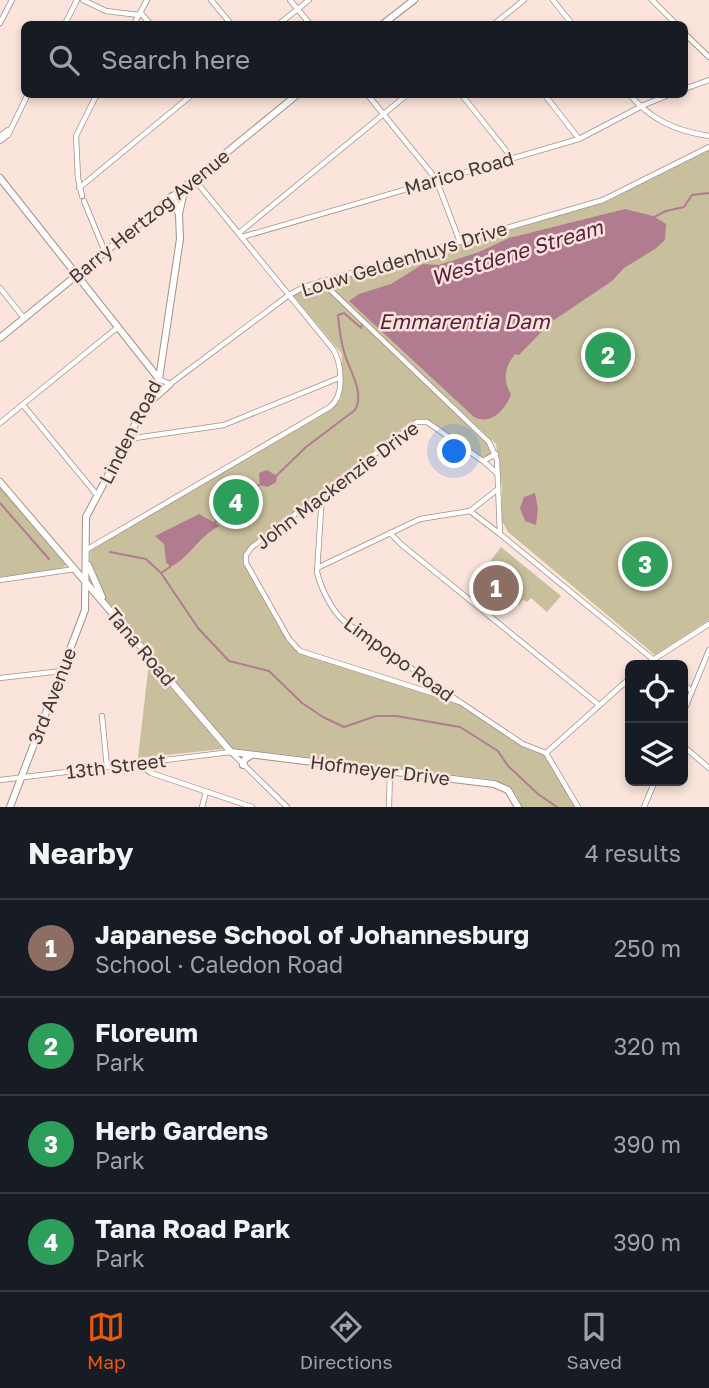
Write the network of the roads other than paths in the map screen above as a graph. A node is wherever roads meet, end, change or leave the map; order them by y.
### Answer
1 (12, 0) edge
2 (77, 0) edge
3 (83, 0) edge
4 (147, 0) edge
5 (211, 0) edge
6 (290, 0) edge
7 (309, 0) edge
8 (414, 0) edge
9 (524, 0) edge
10 (553, 0) edge
11 (652, 0) edge
12 (298, 9) junction
13 (140, 14) junction
14 (66, 21) edge
15 (136, 21) edge
16 (147, 21) edge
17 (228, 21) edge
18 (283, 21) edge
19 (308, 21) edge
20 (387, 21) edge
21 (498, 21) edge
22 (570, 21) edge
23 (673, 21) edge
24 (0, 23) edge
25 (688, 37) edge
26 (709, 57) edge
27 (709, 80) edge
28 (688, 88) edge
29 (26, 98) edge
30 (95, 98) edge
31 (188, 98) edge
32 (293, 98) edge
33 (370, 98) edge
34 (403, 98) edge
35 (464, 98) edge
36 (547, 98) edge
37 (632, 98) edge
38 (661, 98) edge
39 (640, 107) junction
40 (383, 114) junction
41 (709, 136) edge
42 (0, 138) edge
43 (579, 139) junction
44 (709, 147) edge
45 (512, 158) junction
46 (0, 178) edge
47 (194, 178) junction
48 (436, 178) junction
49 (186, 185) junction
50 (79, 188) junction
51 (172, 196) junction
52 (179, 215) junction
53 (240, 235) junction
54 (460, 242) junction
55 (105, 252) junction
56 (77, 275) junction
57 (333, 279) junction
58 (321, 281) junction
59 (0, 288) edge
60 (332, 292) junction
61 (289, 295) junction
62 (24, 318) junction
63 (118, 327) junction
64 (0, 338) edge
65 (340, 378) junction
66 (159, 379) junction
67 (170, 384) junction
68 (148, 403) junction
69 (23, 405) junction
70 (0, 424) edge
71 (128, 439) junction
72 (496, 454) junction
73 (483, 461) junction
74 (498, 474) junction
75 (0, 482) edge
76 (499, 489) junction
77 (97, 495) junction
78 (322, 495) junction
79 (470, 511) junction
80 (390, 533) junction
81 (500, 534) junction
82 (86, 550) junction
83 (86, 564) junction
84 (317, 568) junction
85 (75, 570) junction
86 (0, 580) edge
87 (87, 583) junction
88 (105, 604) junction
89 (85, 610) junction
90 (709, 624) edge
91 (709, 650) edge
92 (652, 659) joint
93 (62, 671) junction
94 (0, 678) edge
95 (428, 679) junction
96 (625, 682) edge
97 (688, 688) edge
98 (421, 691) junction
99 (692, 691) junction
100 (688, 701) edge
101 (460, 702) junction
102 (599, 705) junction
103 (102, 716) dead end
104 (688, 750) edge
105 (231, 752) junction
106 (546, 753) junction
107 (250, 756) junction
108 (138, 764) junction
109 (243, 765) junction
110 (107, 767) junction
111 (709, 768) edge
112 (390, 771) junction
113 (20, 777) junction
114 (0, 780) edge
115 (653, 786) edge
116 (206, 792) junction
117 (10, 807) edge
118 (202, 807) edge
119 (252, 807) edge
120 (287, 807) edge
121 (389, 807) edge
122 (518, 807) edge
123 (578, 807) edge
124 (644, 807) edge

1 - 24 street
2 - 14 street
3 - 13 street
4 - 13 street
5 - 17 street
6 - 12 street
7 - 12 street
8 - 20 main road
9 - 21 street
10 - 22 street
11 - 23 street
12 - 18 street
12 - 19 street
13 - 15 street
13 - 16 street
25 - 26 street
27 - 28 street
29 - 42 street
30 - 50 street
31 - 50 street
32 - 47 main road, Barry Hertzog Avenue
33 - 40 street
34 - 40 street
35 - 45 street
36 - 43 street
37 - 39 street
38 - 39 street, Marico Road
39 - 41 street
39 - 43 street, Marico Road
40 - 48 street
40 - 53 street
43 - 45 street, Marico Road
44 - 54 street, Louw Geldenhuys Drive
45 - 48 street, Marico Road
46 - 56 main road
47 - 49 main road, Barry Hertzog Avenue
47 - 53 street
48 - 53 street, Marico Road
48 - 54 street
49 - 51 main road, Barry Hertzog Avenue
49 - 52 main road
50 - 55 street
51 - 52 main road, Linden Road
51 - 55 main road, Barry Hertzog Avenue
52 - 66 main road, Linden Road
53 - 61 street
54 - 57 street, Louw Geldenhuys Drive
55 - 56 main road, Barry Hertzog Avenue
56 - 62 main road, Barry Hertzog Avenue
56 - 63 main road
57 - 58 street, Louw Geldenhuys Drive
57 - 60 street
58 - 60 street
58 - 61 street, Louw Geldenhuys Drive
59 - 62 street
60 - 72 street
61 - 65 street, Louw Geldenhuys Drive
61 - 67 street
62 - 64 main road, Barry Hertzog Avenue
63 - 66 main road
63 - 69 street
65 - 71 street
65 - 82 street
66 - 67 street
66 - 68 main road, Linden Road
67 - 68 main road
68 - 71 main road, Linden Road
69 - 70 street
69 - 77 street
71 - 77 main road, Linden Road
72 - 73 street
72 - 74 street
73 - 74 street, John Mackenzie Drive
73 - 78 street, John Mackenzie Drive
74 - 76 street
75 - 85 main road, Tana Road
76 - 79 street
76 - 81 street
77 - 82 main road, Linden Road
78 - 84 street, Limpopo Road
78 - 98 street, John Mackenzie Drive
79 - 80 street
79 - 81 street
80 - 84 street
80 - 102 street
81 - 92 street
82 - 83 main road, Linden Road
83 - 85 main road
83 - 87 main road, Linden Road
83 - 88 main road
84 - 95 street, Limpopo Road
85 - 86 street
85 - 87 main road, Tana Road
87 - 88 main road, Tana Road
87 - 89 main road, 3rd Avenue
88 - 89 main road
88 - 105 main road, Tana Road
89 - 93 main road, 3rd Avenue
90 - 92 street
91 - 99 street
93 - 94 street
93 - 113 main road, 3rd Avenue
95 - 98 street
95 - 101 street, Limpopo Road
96 - 102 street
97 - 99 street
98 - 101 street, John Mackenzie Drive
99 - 100 street
101 - 106 street, John Mackenzie Drive
102 - 106 street
103 - 110 street
104 - 111 street
105 - 107 main road, Hofmeyer Drive
105 - 108 street, 13th Street
105 - 109 street, Tana Road
106 - 123 street
107 - 109 main road
107 - 112 main road, Hofmeyer Drive
108 - 110 street, 13th Street
108 - 116 street
109 - 120 street, Tana Road
110 - 113 street, 13th Street
112 - 121 street
112 - 122 main road, Hofmeyer Drive
113 - 114 street, 13th Street
113 - 117 main road, 3rd Avenue
115 - 124 street
116 - 118 street
116 - 119 street

